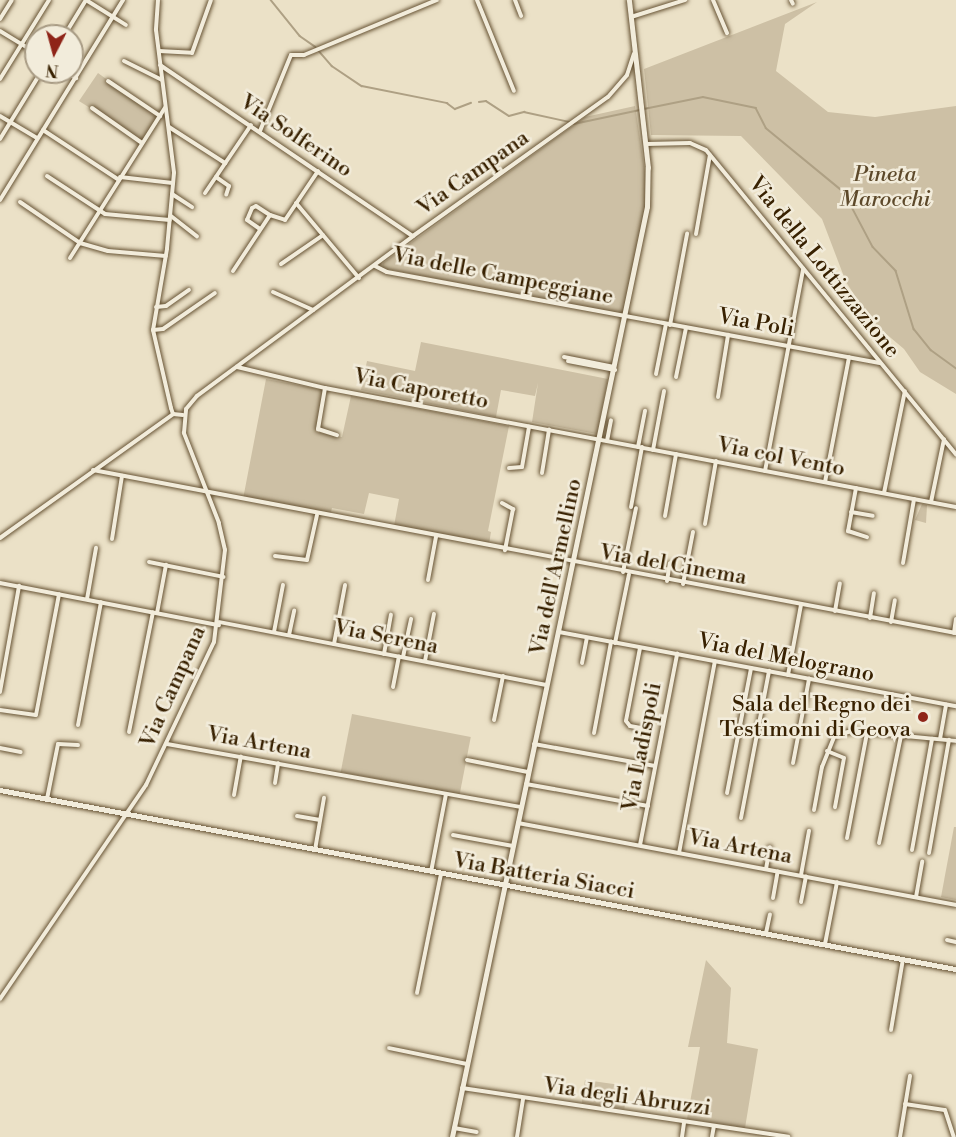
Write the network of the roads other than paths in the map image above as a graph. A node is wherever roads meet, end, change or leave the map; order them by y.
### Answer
1 (12, 0) edge
2 (49, 0) edge
3 (86, 0) edge
4 (123, 0) edge
5 (158, 0) edge
6 (210, 0) edge
7 (437, 0) edge
8 (477, 0) edge
9 (514, 0) edge
10 (629, 0) edge
11 (685, 0) edge
12 (713, 0) edge
13 (112, 16) junction
14 (521, 16) dead end
15 (631, 17) junction
16 (0, 19) edge
17 (71, 24) edge
18 (126, 25) dead end
19 (0, 31) edge
20 (727, 33) dead end
21 (22, 44) junction
22 (635, 50) junction
23 (159, 51) junction
24 (124, 60) dead end
25 (84, 64) edge
26 (160, 65) junction
27 (0, 79) edge
28 (162, 80) junction
29 (108, 81) dead end
30 (34, 84) edge
31 (72, 84) edge
32 (514, 92) dead end
33 (165, 107) junction
34 (92, 108) dead end
35 (0, 116) edge
36 (160, 116) junction
37 (10, 122) junction
38 (251, 125) junction
39 (168, 126) junction
40 (43, 130) junction
41 (260, 131) junction
42 (37, 138) junction
43 (0, 139) edge
44 (142, 142) junction
45 (646, 144) junction
46 (710, 154) junction
47 (225, 163) junction
48 (318, 171) junction
49 (47, 176) dead end
50 (216, 177) junction
51 (119, 178) junction
52 (173, 183) junction
53 (205, 193) dead end
54 (172, 194) junction
55 (226, 195) dead end
56 (0, 200) edge
57 (20, 202) dead end
58 (296, 203) junction
59 (192, 207) dead end
60 (99, 211) junction
61 (270, 215) junction
62 (170, 218) junction
63 (260, 229) junction
64 (687, 234) dead end
65 (696, 234) dead end
66 (323, 235) junction
67 (197, 236) dead end
68 (413, 236) junction
69 (80, 243) junction
70 (166, 256) junction
71 (70, 258) dead end
72 (281, 264) dead end
73 (375, 266) junction
74 (803, 268) junction
75 (233, 271) dead end
76 (359, 278) junction
77 (189, 290) dead end
78 (273, 292) dead end
79 (215, 293) dead end
80 (156, 307) junction
81 (313, 310) junction
82 (626, 317) junction
83 (668, 324) junction
84 (686, 328) junction
85 (153, 330) junction
86 (729, 335) junction
87 (788, 346) junction
88 (564, 357) dead end
89 (849, 357) junction
90 (568, 362) dead end
91 (880, 363) junction
92 (237, 367) junction
93 (615, 368) junction
94 (656, 374) dead end
95 (676, 377) dead end
96 (326, 387) junction
97 (905, 390) junction
98 (664, 391) dead end
99 (718, 397) dead end
100 (645, 411) dead end
101 (173, 414) junction
102 (183, 415) junction
103 (611, 420) dead end
104 (529, 427) junction
105 (549, 430) junction
106 (337, 435) dead end
107 (944, 438) junction
108 (600, 440) junction
109 (608, 441) junction
110 (640, 447) junction
111 (653, 450) junction
112 (676, 454) junction
113 (956, 454) edge
114 (716, 462) junction
115 (509, 468) dead end
116 (93, 470) junction
117 (765, 471) junction
118 (542, 473) dead end
119 (122, 476) junction
120 (825, 482) junction
121 (856, 488) junction
122 (884, 493) junction
123 (208, 494) junction
124 (914, 499) junction
125 (931, 502) junction
126 (502, 503) dead end
127 (956, 507) edge
128 (851, 512) junction
129 (317, 514) junction
130 (665, 516) dead end
131 (873, 516) dead end
132 (705, 524) dead end
133 (693, 532) dead end
134 (436, 537) junction
135 (867, 537) dead end
136 (0, 538) edge
137 (112, 539) dead end
138 (96, 548) dead end
139 (505, 550) junction
140 (274, 556) dead end
141 (149, 562) dead end
142 (573, 563) junction
143 (670, 563) dead end
144 (903, 563) dead end
145 (166, 565) junction
146 (622, 573) junction
147 (628, 574) junction
148 (224, 577) junction
149 (428, 580) dead end
150 (667, 581) junction
151 (0, 583) edge
152 (840, 583) dead end
153 (683, 584) junction
154 (283, 585) dead end
155 (345, 585) dead end
156 (19, 586) junction
157 (874, 593) dead end
158 (58, 594) junction
159 (87, 599) junction
160 (895, 600) dead end
161 (101, 602) junction
162 (801, 605) junction
163 (294, 611) dead end
164 (835, 611) junction
165 (155, 613) junction
166 (434, 614) dead end
167 (392, 615) dead end
168 (870, 618) junction
169 (411, 619) dead end
170 (956, 619) edge
171 (891, 622) junction
172 (219, 623) junction
173 (274, 632) junction
174 (559, 632) junction
175 (955, 633) edge
176 (289, 635) junction
177 (587, 638) junction
178 (613, 642) junction
179 (334, 644) junction
180 (640, 647) junction
181 (384, 654) junction
182 (677, 654) junction
183 (401, 657) junction
184 (425, 661) junction
185 (716, 661) junction
186 (582, 663) dead end
187 (751, 668) junction
188 (769, 671) junction
189 (788, 675) junction
190 (503, 676) junction
191 (809, 679) junction
192 (547, 685) junction
193 (393, 687) dead end
194 (0, 692) edge
195 (946, 704) junction
196 (956, 706) edge
197 (0, 710) edge
198 (494, 720) dead end
199 (78, 725) dead end
200 (647, 729) dead end
201 (129, 732) dead end
202 (594, 733) dead end
203 (867, 733) junction
204 (901, 736) junction
205 (932, 739) junction
206 (940, 739) junction
207 (949, 740) junction
208 (956, 741) edge
209 (167, 744) junction
210 (534, 744) junction
211 (78, 745) dead end
212 (0, 748) edge
213 (827, 751) junction
214 (21, 752) dead end
215 (241, 757) junction
216 (467, 760) dead end
217 (278, 763) junction
218 (793, 763) dead end
219 (655, 766) junction
220 (528, 772) junction
221 (275, 783) dead end
222 (526, 783) junction
223 (0, 790) edge
224 (727, 793) dead end
225 (446, 794) junction
226 (234, 795) dead end
227 (324, 798) dead end
228 (47, 799) junction
229 (648, 806) junction
230 (521, 807) junction
231 (835, 807) dead end
232 (814, 810) dead end
233 (126, 815) junction
234 (297, 816) dead end
235 (741, 818) dead end
236 (320, 820) junction
237 (518, 823) junction
238 (809, 831) dead end
239 (453, 835) dead end
240 (847, 838) dead end
241 (879, 843) dead end
242 (640, 845) junction
243 (513, 846) junction
244 (770, 847) dead end
245 (912, 850) dead end
246 (315, 851) junction
247 (679, 853) junction
248 (928, 853) dead end
249 (922, 862) dead end
250 (766, 869) junction
251 (778, 871) junction
252 (430, 872) junction
253 (441, 874) junction
254 (803, 876) junction
255 (837, 882) junction
256 (506, 886) junction
257 (915, 897) junction
258 (773, 898) dead end
259 (801, 902) dead end
260 (956, 905) edge
261 (770, 914) dead end
262 (766, 933) junction
263 (947, 940) dead end
264 (956, 942) edge
265 (825, 944) junction
266 (903, 959) junction
267 (956, 969) edge
268 (417, 993) dead end
269 (0, 999) edge
270 (891, 1030) dead end
271 (389, 1048) dead end
272 (467, 1064) junction
273 (910, 1076) dead end
274 (462, 1088) junction
275 (523, 1098) junction
276 (906, 1104) junction
277 (684, 1122) junction
278 (714, 1126) junction
279 (454, 1128) junction
280 (477, 1132) dead end
281 (452, 1137) edge
282 (517, 1137) edge
283 (682, 1137) edge
284 (712, 1137) edge
285 (788, 1137) edge
286 (900, 1137) edge
287 (954, 1137) edge

1 - 16 street
2 - 21 street
3 - 13 street
3 - 17 street
4 - 13 street
5 - 23 street
6 - 23 street
7 - 41 street
8 - 32 street
9 - 14 street
10 - 15 street, Via dell'Armellino
11 - 15 street
12 - 20 street
13 - 18 street
13 - 25 street
15 - 22 street, Via dell'Armellino
19 - 21 street
21 - 27 street
22 - 45 street, Via dell'Armellino
22 - 68 street, Via Campana
23 - 26 street
24 - 28 street
26 - 28 street
26 - 38 street, Via Solferino
28 - 33 street
29 - 36 street
30 - 37 street
31 - 40 street
33 - 36 street
33 - 39 street
34 - 44 street
35 - 37 street
36 - 44 street
37 - 42 street
37 - 43 street
38 - 41 street, Via Solferino
38 - 47 street
39 - 47 street
39 - 52 street
40 - 42 street
40 - 51 street
41 - 48 street, Via Solferino
42 - 56 street
44 - 51 street
45 - 46 street, Via della Lottizzazione
45 - 82 street, Via dell'Armellino
46 - 65 street
46 - 74 street, Via della Lottizzazione
47 - 50 street
48 - 58 street
48 - 68 street, Via Solferino
49 - 60 street
50 - 53 street
50 - 55 street
51 - 52 street
51 - 60 street
52 - 54 street
54 - 59 street
54 - 62 street
57 - 69 street
58 - 61 street
58 - 66 street
60 - 62 street
60 - 69 street
61 - 63 street
61 - 63 street
62 - 67 street
62 - 70 street
63 - 75 street
64 - 83 street
66 - 72 street
66 - 76 street
68 - 73 street, Via Campana
69 - 70 street
69 - 71 street
70 - 80 street
73 - 76 street, Via Campana
73 - 82 street, Via delle Campeggiane
74 - 87 street
74 - 91 street, Via della Lottizzazione
76 - 81 street, Via Campana
77 - 80 street
78 - 81 street
79 - 85 street
80 - 85 street
81 - 92 street, Via Campana
82 - 83 street, Via Poli
82 - 93 street, Via dell'Armellino
83 - 84 street, Via Poli
83 - 94 street
84 - 86 street, Via Poli
84 - 95 street
85 - 101 street
86 - 87 street, Via Poli
86 - 99 street
87 - 89 street, Via Poli
87 - 117 street
88 - 93 street
89 - 91 street, Via Poli
89 - 120 street
90 - 93 street
91 - 97 street, Via della Lottizzazione
92 - 96 street, Via Caporetto
92 - 102 street, Via Campana
93 - 108 street, Via dell'Armellino
96 - 104 street, Via Caporetto
96 - 106 street
97 - 107 street, Via della Lottizzazione
97 - 122 street
98 - 111 street
100 - 110 street
101 - 102 street
101 - 116 street
102 - 123 street, Via Campana
103 - 109 street
104 - 105 street, Via Caporetto
104 - 115 street
105 - 108 street, Via Caporetto
105 - 118 street
107 - 113 street, Via della Lottizzazione
107 - 125 street
108 - 109 street, Via col Vento
108 - 142 street, Via dell'Armellino
109 - 110 street, Via col Vento
110 - 111 street, Via col Vento
110 - 146 street
111 - 112 street, Via col Vento
112 - 114 street, Via col Vento
112 - 130 street
114 - 117 street, Via col Vento
114 - 132 street
116 - 119 street, Via del Cinema
116 - 136 street
117 - 120 street, Via col Vento
119 - 123 street, Via del Cinema
119 - 137 street
120 - 121 street, Via col Vento
121 - 122 street, Via col Vento
121 - 128 street
122 - 124 street, Via col Vento
123 - 129 street, Via del Cinema
123 - 148 street, Via Campana
124 - 125 street, Via col Vento
124 - 144 street
125 - 127 street, Via col Vento
126 - 139 street
128 - 131 street
128 - 135 street
129 - 134 street, Via del Cinema
129 - 140 street
133 - 153 street
134 - 139 street, Via del Cinema
134 - 149 street
138 - 159 street
139 - 142 street, Via del Cinema
141 - 145 street
142 - 146 street, Via del Cinema
142 - 174 street, Via dell'Armellino
143 - 150 street
145 - 148 street
145 - 165 street
146 - 147 street, Via del Cinema
147 - 150 street, Via del Cinema
147 - 178 street
148 - 172 street, Via Campana
150 - 153 street, Via del Cinema
151 - 156 street, Via Serena
152 - 164 street
153 - 162 street, Via del Cinema
154 - 173 street
155 - 179 street
156 - 158 street, Via Serena
156 - 194 street
157 - 168 street
158 - 159 street, Via Serena
158 - 197 street
159 - 161 street, Via Serena
160 - 171 street
161 - 165 street, Via Serena
161 - 199 street
162 - 164 street, Via del Cinema
162 - 189 street
163 - 176 street
164 - 168 street, Via del Cinema
165 - 172 street, Via Serena
165 - 201 street
166 - 184 street
167 - 181 street
168 - 171 street, Via del Cinema
169 - 183 street
170 - 175 street
171 - 175 street, Via del Cinema
172 - 173 street, Via Serena
172 - 209 street, Via Campana
173 - 176 street, Via Serena
174 - 177 street, Via del Melograno
174 - 192 street, Via dell'Armellino
176 - 179 street, Via Serena
177 - 178 street, Via del Melograno
177 - 186 street
178 - 180 street, Via del Melograno
178 - 202 street
179 - 181 street, Via Serena
180 - 182 street, Via del Melograno
180 - 200 street
181 - 183 street, Via Serena
182 - 185 street, Via del Melograno
182 - 219 street, Via Ladispoli
183 - 184 street, Via Serena
183 - 193 street
184 - 190 street, Via Serena
185 - 187 street, Via del Melograno
185 - 247 street
187 - 188 street, Via del Melograno
187 - 224 street
188 - 189 street, Via del Melograno
188 - 235 street
189 - 191 street, Via del Melograno
190 - 192 street, Via Serena
190 - 198 street
191 - 195 street, Via del Melograno
191 - 218 street
192 - 210 street, Via dell'Armellino
195 - 196 street, Via del Melograno
195 - 206 street
203 - 204 street
203 - 213 street
203 - 240 street
204 - 205 street
204 - 241 street
205 - 206 street
205 - 245 street
206 - 207 street
207 - 208 street
207 - 248 street
209 - 215 street, Via Artena
209 - 233 street, Via Campana
210 - 219 street
210 - 220 street, Via dell'Armellino
211 - 228 street
212 - 214 street
213 - 231 street
213 - 232 street
215 - 217 street, Via Artena
215 - 226 street
216 - 220 street
217 - 221 street
217 - 225 street, Via Artena
219 - 229 street, Via Ladispoli
220 - 222 street, Via dell'Armellino
222 - 229 street
222 - 230 street, Via dell'Armellino
223 - 228 street, Via Batteria Siacci
225 - 230 street, Via Artena
225 - 252 street
227 - 236 street
228 - 233 street, Via Batteria Siacci
229 - 242 street, Via Ladispoli
230 - 237 street, Via dell'Armellino
233 - 246 street, Via Batteria Siacci
233 - 269 street, Via Campana
234 - 236 street
236 - 246 street
237 - 242 street, Via Artena
237 - 243 street, Via dell'Armellino
238 - 254 street
239 - 243 street
242 - 247 street, Via Artena
243 - 256 street, Via dell'Armellino
244 - 250 street
246 - 252 street, Via Batteria Siacci
247 - 250 street, Via Artena
249 - 257 street
250 - 251 street, Via Artena
251 - 254 street, Via Artena
251 - 258 street
252 - 253 street, Via Batteria Siacci
253 - 256 street, Via Batteria Siacci
253 - 268 street
254 - 255 street, Via Artena
254 - 259 street
255 - 257 street, Via Artena
255 - 265 street
256 - 262 street, Via Batteria Siacci
256 - 272 street, Via dell'Armellino
257 - 260 street, Via Artena
261 - 262 street
262 - 265 street, Via Batteria Siacci
263 - 264 street
265 - 266 street, Via Batteria Siacci
266 - 267 street, Via Batteria Siacci
266 - 270 street
271 - 272 street
272 - 274 street, Via dell'Armellino
273 - 276 street
274 - 275 street, Via degli Abruzzi
274 - 279 street, Via dell'Armellino
275 - 277 street, Via degli Abruzzi
275 - 282 street
276 - 286 street
276 - 287 street
277 - 278 street, Via degli Abruzzi
277 - 283 street
278 - 284 street
278 - 285 street, Via degli Abruzzi
279 - 280 street
279 - 281 street, Via dell'Armellino

